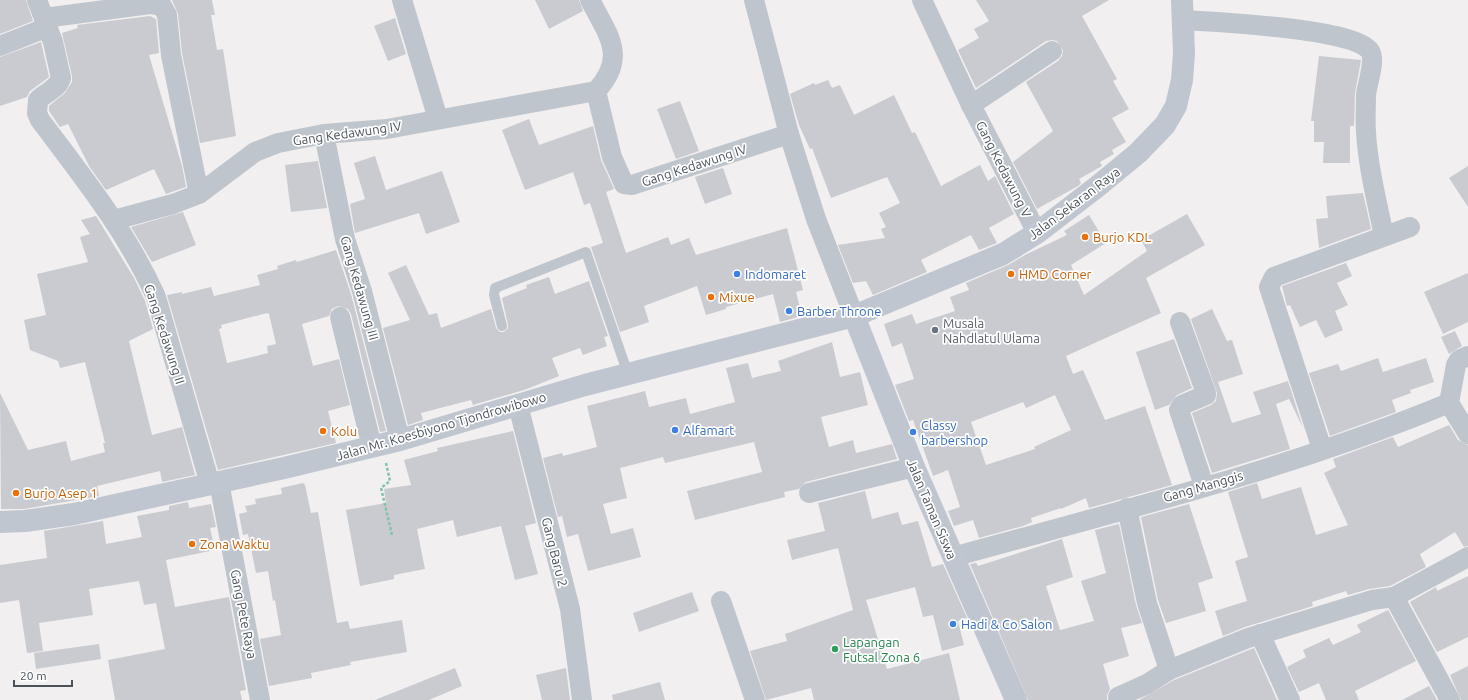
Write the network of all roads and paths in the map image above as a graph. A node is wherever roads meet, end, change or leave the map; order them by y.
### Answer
1 (37, 0) edge
2 (402, 0) edge
3 (590, 0) edge
4 (754, 0) edge
5 (922, 0) edge
6 (1180, 8) edge
7 (46, 23) junction
8 (0, 46) edge
9 (1052, 51) dead end
10 (596, 90) junction
11 (971, 105) junction
12 (438, 119) junction
13 (324, 134) junction
14 (789, 134) junction
15 (199, 194) junction
16 (114, 220) junction
17 (1410, 227) dead end
18 (1037, 233) junction
19 (1384, 236) junction
20 (854, 316) junction
21 (340, 317) dead end
22 (1180, 322) dead end
23 (502, 326) dead end
24 (1468, 356) edge
25 (628, 374) junction
26 (1449, 403) junction
27 (518, 405) junction
28 (1468, 434) edge
29 (385, 444) junction
30 (1322, 449) junction
31 (914, 466) junction
32 (215, 483) junction
33 (1204, 486) junction
34 (809, 493) dead end
35 (1127, 508) junction
36 (0, 522) edge
37 (392, 535) dead end
38 (953, 557) junction
39 (1468, 557) edge
40 (1394, 597) junction
41 (721, 601) dead end
42 (1260, 634) junction
43 (1169, 670) junction
44 (1118, 697) dead end
45 (260, 700) edge
46 (582, 700) edge
47 (755, 700) edge
48 (1016, 700) edge
49 (1290, 700) edge
50 (1450, 700) edge

1 - 7 street
2 - 12 street
3 - 10 street
4 - 14 street
5 - 11 street, Gang Kedawung V
6 - 18 main road, Jalan Sekaran Raya
6 - 19 street
7 - 8 street
7 - 15 street
7 - 16 street, Gang Kedawung II
9 - 11 street, Gang Kedawung V
10 - 12 street, Gang Kedawung IV
10 - 14 street, Gang Kedawung IV
11 - 18 street, Gang Kedawung V
12 - 13 street, Gang Kedawung IV
13 - 15 street, Gang Kedawung IV
13 - 29 street, Gang Kedawung III
14 - 20 street
15 - 16 street, Gang Kedawung IV
16 - 32 street, Gang Kedawung II
17 - 19 street
18 - 20 main road, Jalan Sekaran Raya
19 - 30 street
20 - 25 main road, Jalan Mr. Koesbiyono Tjondrowibowo
20 - 31 main road, Jalan Taman Siswa
21 - 29 street
22 - 33 street
23 - 25 lane
24 - 26 street
25 - 27 main road, Jalan Mr. Koesbiyono Tjondrowibowo
26 - 28 street
26 - 30 street, Gang Manggis
27 - 29 main road, Jalan Mr. Koesbiyono Tjondrowibowo
27 - 46 street, Gang Baru 2
29 - 32 main road, Jalan Mr. Koesbiyono Tjondrowibowo
29 - 37 path
30 - 33 street, Gang Manggis
31 - 34 street
31 - 38 main road, Jalan Taman Siswa
32 - 36 main road, Jalan Mr. Koesbiyono Tjondrowibowo
32 - 45 street, Gang Pete Raya
33 - 35 street, Gang Manggis
35 - 38 street, Gang Manggis
35 - 43 street
38 - 48 main road, Jalan Taman Siswa
39 - 40 street
40 - 42 street
40 - 50 street
41 - 47 street
42 - 43 street
42 - 49 street
43 - 44 street

